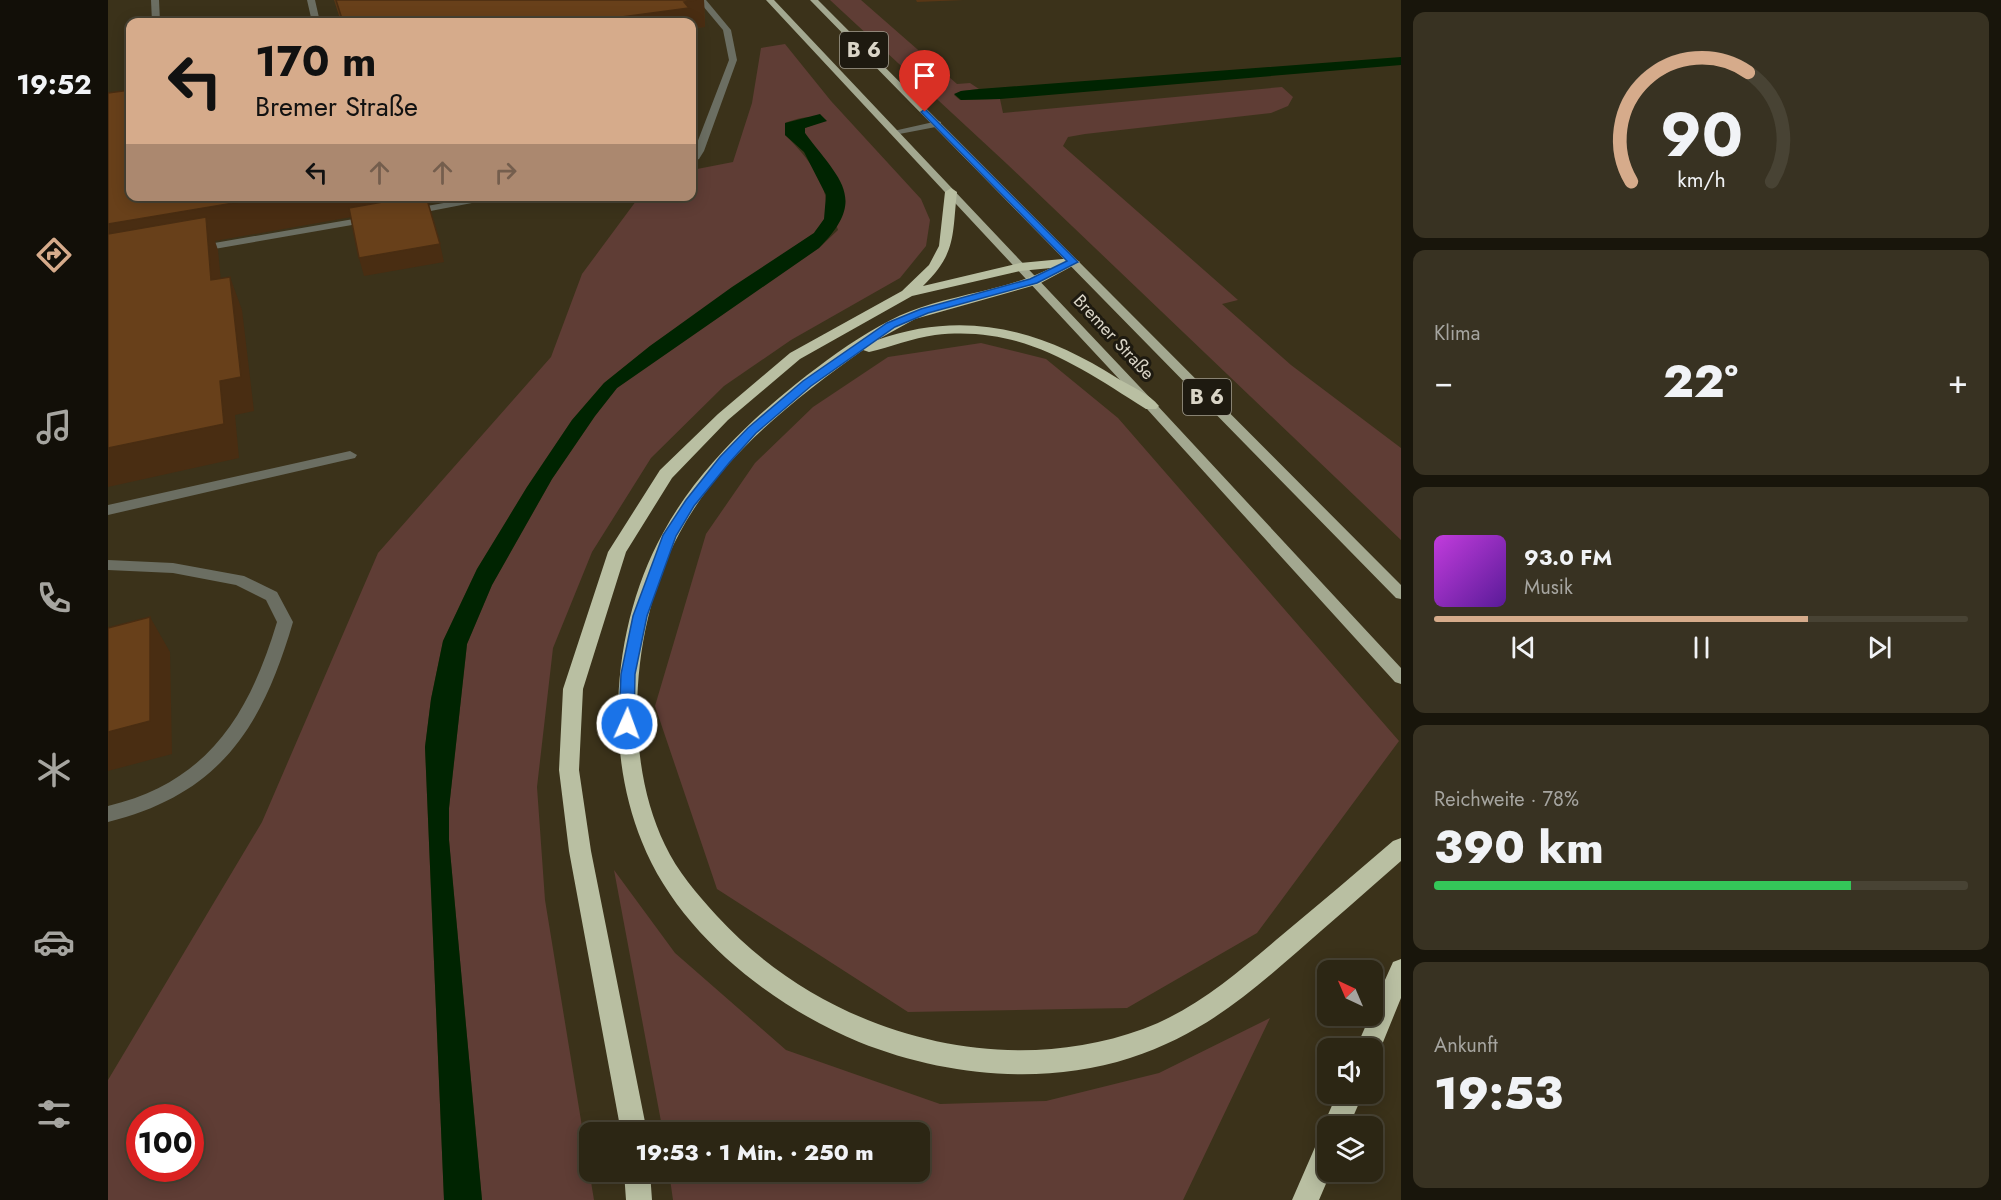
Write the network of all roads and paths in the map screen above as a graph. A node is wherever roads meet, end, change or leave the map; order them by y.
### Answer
1 (155, 0) edge
2 (311, 0) edge
3 (702, 0) edge
4 (770, 0) edge
5 (814, 0) edge
6 (156, 18) edge
7 (315, 18) edge
8 (938, 124) junction
9 (894, 132) junction
10 (696, 157) edge
11 (951, 192) junction
12 (474, 201) edge
13 (398, 214) edge
14 (387, 216) edge
15 (189, 250) edge
16 (1073, 262) junction
17 (1020, 267) junction
18 (1034, 281) junction
19 (907, 294) junction
20 (835, 364) junction
21 (1151, 406) junction
22 (350, 455) dead end
23 (108, 510) edge
24 (108, 565) edge
25 (1401, 594) edge
26 (1401, 678) edge
27 (108, 814) edge
28 (1401, 848) edge
29 (1401, 970) edge
30 (1372, 1038) edge
31 (632, 1122) edge
32 (1317, 1172) edge
33 (638, 1182) edge
34 (639, 1200) edge
35 (1305, 1200) edge

1 - 6 lane
2 - 7 lane
3 - 10 lane
4 - 9 main road, Bremer Straße / B 6
5 - 8 main road, Bremer Straße / B 6
8 - 9 lane
8 - 16 main road, Bremer Straße / B 6
9 - 11 main road, Bremer Straße / B 6
11 - 17 main road, Bremer Straße / B 6
11 - 19 highway
12 - 13 lane
14 - 15 lane
16 - 17 highway
16 - 18 highway
16 - 25 main road, Bremer Straße / B 6
17 - 18 main road, Bremer Straße / B 6
17 - 19 highway
18 - 20 highway
18 - 21 main road, Bremer Straße / B 6
19 - 31 highway
20 - 21 highway
20 - 28 highway
21 - 26 main road, Bremer Straße / B 6
22 - 23 lane
24 - 27 lane
29 - 30 highway
32 - 35 highway
33 - 34 highway

